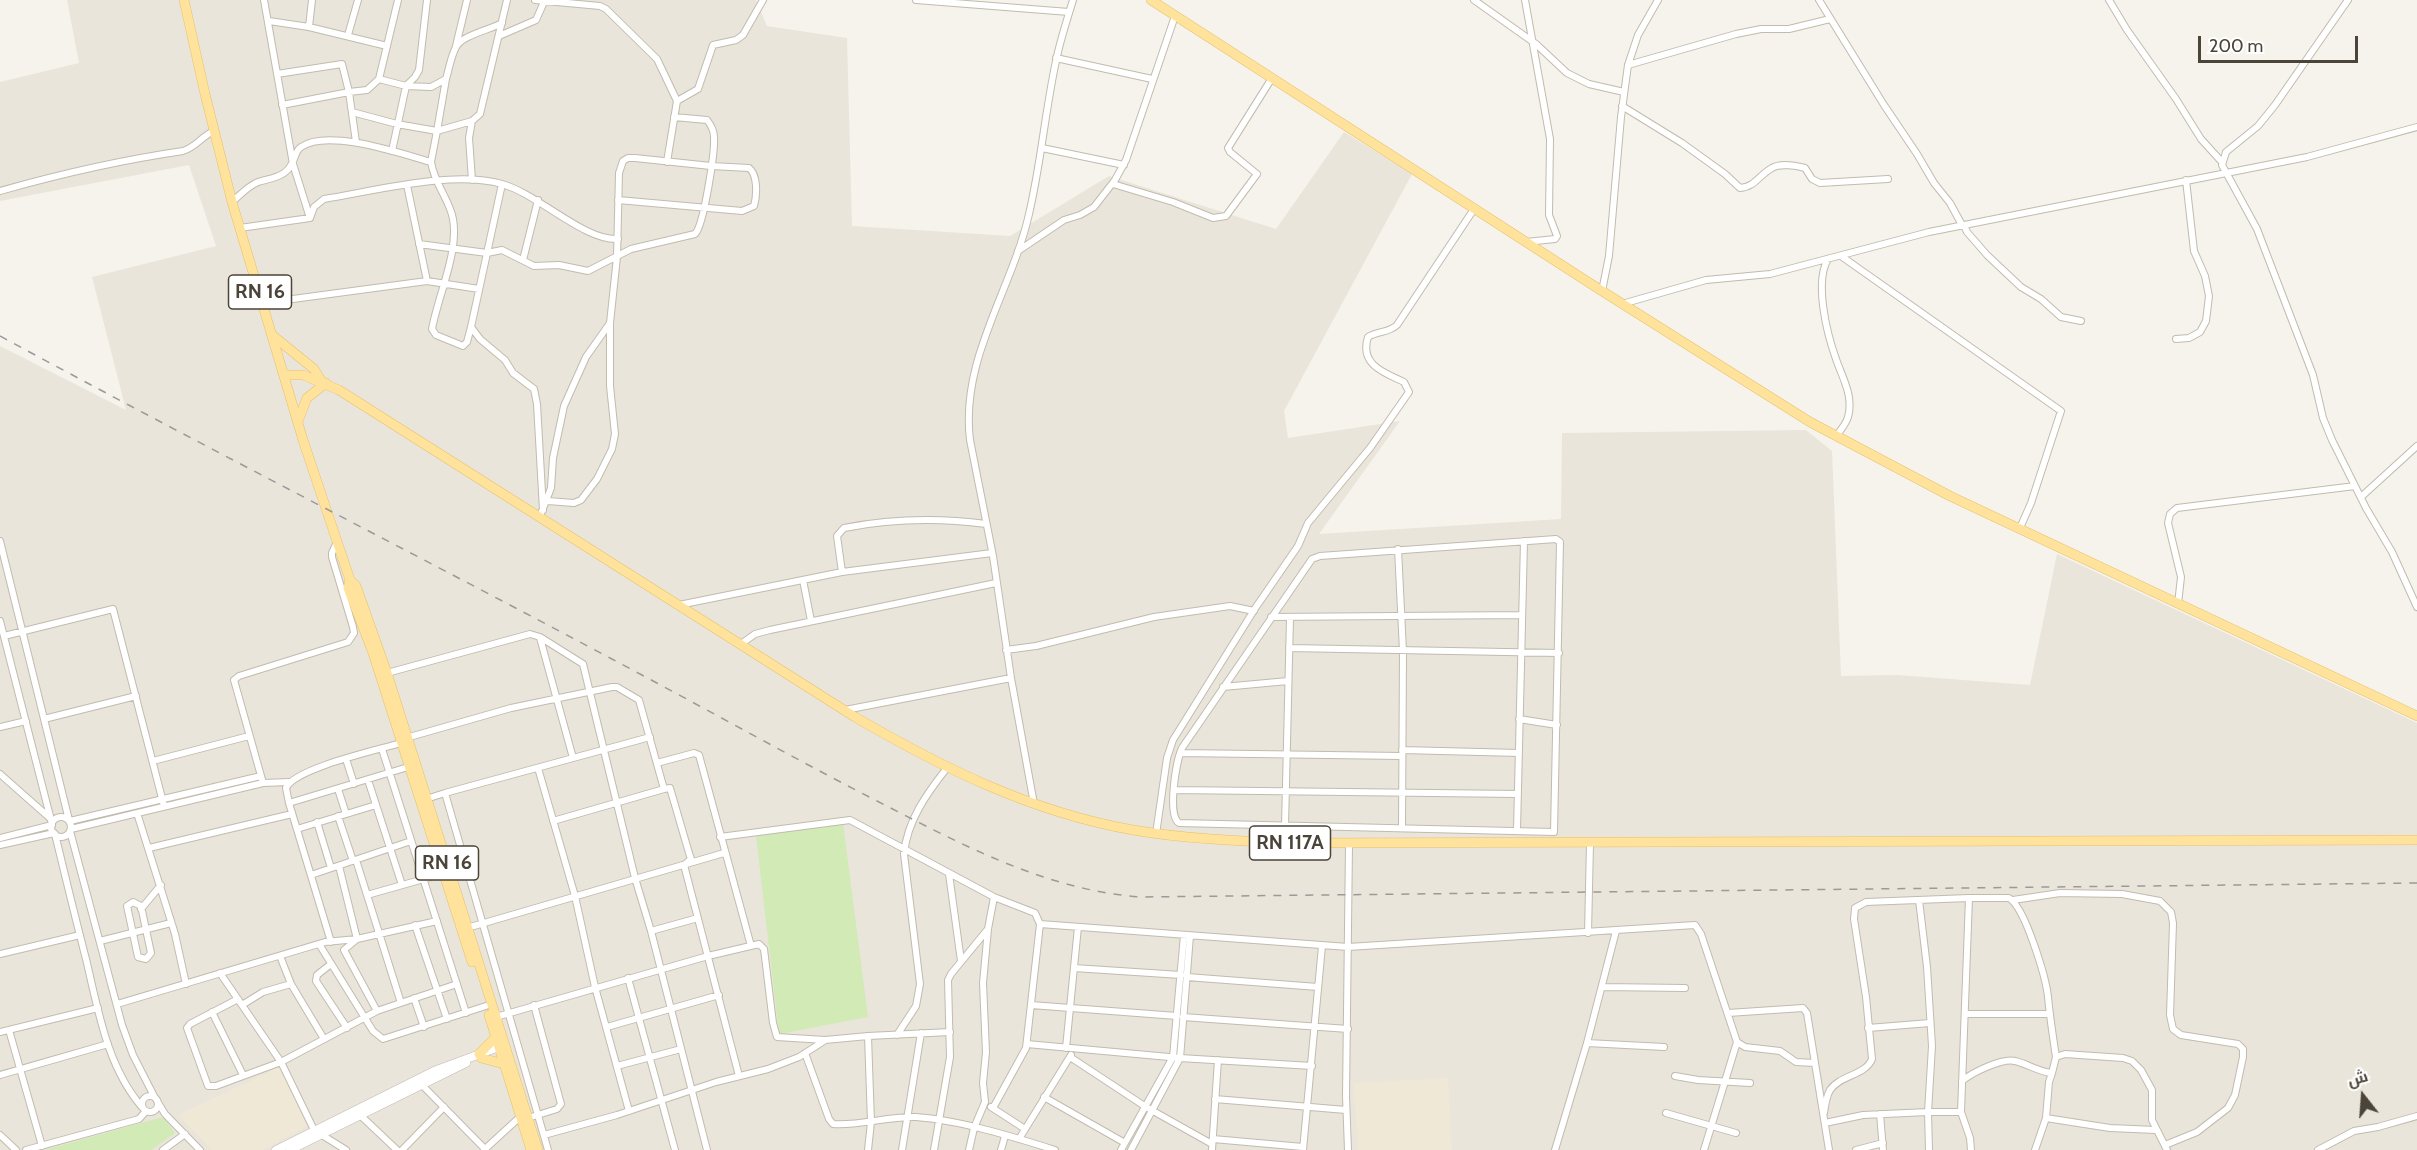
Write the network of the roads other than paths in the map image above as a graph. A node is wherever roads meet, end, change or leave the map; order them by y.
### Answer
1 (184, 0) edge
2 (264, 0) edge
3 (312, 0) edge
4 (358, 0) edge
5 (398, 0) edge
6 (427, 0) edge
7 (467, 0) edge
8 (507, 0) edge
9 (536, 0) edge
10 (763, 0) edge
11 (916, 0) edge
12 (1072, 0) edge
13 (1151, 0) edge
14 (1474, 0) edge
15 (1525, 0) edge
16 (1658, 0) edge
17 (1819, 0) edge
18 (2109, 0) edge
19 (2348, 0) edge
20 (544, 2) junction
21 (1069, 12) junction
22 (1175, 16) junction
23 (1830, 19) junction
24 (269, 21) junction
25 (502, 23) junction
26 (309, 27) junction
27 (348, 35) junction
28 (499, 36) junction
29 (1533, 42) junction
30 (387, 46) junction
31 (456, 46) junction
32 (1056, 58) junction
33 (1628, 64) junction
34 (277, 74) junction
35 (1272, 78) junction
36 (379, 79) junction
37 (446, 79) junction
38 (1152, 79) junction
39 (406, 86) junction
40 (349, 92) junction
41 (1624, 92) junction
42 (677, 101) junction
43 (282, 105) junction
44 (1622, 106) junction
45 (352, 112) junction
46 (674, 117) junction
47 (472, 121) junction
48 (397, 124) junction
49 (2417, 128) edge
50 (214, 131) junction
51 (437, 131) junction
52 (356, 142) junction
53 (1042, 148) junction
54 (392, 151) junction
55 (2221, 161) junction
56 (431, 162) junction
57 (667, 162) junction
58 (293, 164) junction
59 (1124, 165) junction
60 (711, 166) junction
61 (2224, 172) junction
62 (1888, 179) dead end
63 (472, 180) junction
64 (2186, 180) junction
65 (435, 182) junction
66 (502, 184) junction
67 (1113, 184) junction
68 (407, 185) junction
69 (0, 191) edge
70 (538, 200) junction
71 (618, 200) junction
72 (232, 202) junction
73 (704, 207) junction
74 (1474, 209) junction
75 (310, 218) junction
76 (1963, 225) junction
77 (240, 228) junction
78 (618, 239) junction
79 (1525, 242) junction
80 (419, 244) junction
81 (451, 249) junction
82 (1018, 251) junction
83 (487, 254) junction
84 (1841, 256) junction
85 (617, 257) junction
86 (1828, 259) junction
87 (524, 260) junction
88 (427, 281) junction
89 (443, 284) junction
90 (479, 289) junction
91 (1602, 291) junction
92 (263, 303) junction
93 (1622, 304) junction
94 (2081, 321) dead end
95 (610, 323) junction
96 (471, 327) junction
97 (272, 335) junction
98 (2176, 339) dead end
99 (285, 375) junction
100 (324, 382) junction
101 (297, 423) junction
102 (1836, 436) junction
103 (2417, 446) edge
104 (2355, 486) junction
105 (2361, 497) junction
106 (548, 501) junction
107 (542, 513) junction
108 (986, 524) junction
109 (2020, 528) junction
110 (0, 541) edge
111 (1524, 541) junction
112 (337, 542) junction
113 (1398, 549) junction
114 (1, 550) edge
115 (992, 553) junction
116 (842, 573) junction
117 (350, 580) junction
118 (803, 580) junction
119 (996, 583) junction
120 (679, 604) junction
121 (2178, 604) junction
122 (2417, 607) edge
123 (1254, 611) junction
124 (1522, 615) junction
125 (1401, 616) junction
126 (1271, 617) junction
127 (1290, 618) junction
128 (0, 621) edge
129 (811, 621) junction
130 (21, 631) junction
131 (4, 636) junction
132 (540, 637) junction
133 (741, 644) junction
134 (1289, 648) junction
135 (1006, 650) junction
136 (1403, 651) junction
137 (1520, 652) junction
138 (1559, 653) junction
139 (387, 673) junction
140 (1011, 678) junction
141 (1288, 681) junction
142 (1223, 687) junction
143 (590, 692) junction
144 (136, 696) junction
145 (556, 698) junction
146 (845, 710) junction
147 (2417, 716) edge
148 (44, 719) junction
149 (1519, 719) junction
150 (26, 721) junction
151 (1557, 725) junction
152 (0, 727) edge
153 (249, 736) junction
154 (650, 737) junction
155 (404, 740) junction
156 (382, 748) junction
157 (605, 749) junction
158 (1179, 753) junction
159 (1287, 753) junction
160 (1402, 753) junction
161 (1519, 753) junction
162 (573, 758) junction
163 (346, 759) junction
164 (153, 761) junction
165 (657, 763) junction
166 (408, 767) junction
167 (538, 768) junction
168 (946, 768) junction
169 (390, 773) junction
170 (0, 774) edge
171 (262, 780) junction
172 (368, 780) junction
173 (289, 782) junction
174 (354, 784) junction
175 (338, 789) junction
176 (664, 789) junction
177 (1174, 790) junction
178 (1286, 791) junction
179 (1402, 792) junction
180 (446, 793) junction
181 (1518, 794) junction
182 (426, 799) junction
183 (164, 803) junction
184 (289, 803) junction
185 (618, 803) junction
186 (1034, 804) junction
187 (376, 805) junction
188 (137, 813) junction
189 (292, 814) junction
190 (342, 815) junction
191 (69, 821) junction
192 (553, 821) junction
193 (317, 822) junction
194 (52, 823) junction
195 (1285, 826) junction
196 (1402, 828) junction
197 (297, 829) junction
198 (71, 830) junction
199 (1517, 830) junction
200 (1554, 832) junction
201 (54, 833) junction
202 (1156, 834) junction
203 (720, 837) junction
204 (0, 838) edge
205 (2417, 840) edge
206 (411, 841) junction
207 (1555, 843) junction
208 (1349, 844) junction
209 (1590, 844) junction
210 (0, 845) edge
211 (148, 848) junction
212 (390, 848) junction
213 (905, 848) junction
214 (724, 854) junction
215 (354, 860) junction
216 (684, 865) junction
217 (339, 866) junction
218 (331, 868) junction
219 (446, 872) junction
220 (949, 874) junction
221 (311, 875) junction
222 (635, 878) junction
223 (425, 879) junction
224 (161, 885) junction
225 (402, 885) junction
226 (367, 895) junction
227 (575, 896) junction
228 (994, 897) junction
229 (1969, 898) junction
230 (1919, 900) junction
231 (2013, 900) junction
232 (141, 909) junction
233 (698, 918) junction
234 (437, 921) junction
235 (171, 922) junction
236 (483, 923) junction
237 (1040, 924) junction
238 (415, 925) junction
239 (1078, 927) junction
240 (467, 928) junction
241 (145, 929) junction
242 (988, 929) junction
243 (651, 931) junction
244 (1616, 931) junction
245 (132, 933) junction
246 (379, 933) junction
247 (1588, 933) junction
248 (80, 935) junction
249 (1187, 935) junction
250 (357, 939) junction
251 (100, 941) junction
252 (331, 942) junction
253 (319, 944) junction
254 (751, 946) junction
255 (1322, 946) junction
256 (1348, 947) junction
257 (0, 954) edge
258 (280, 956) junction
259 (708, 956) junction
260 (961, 961) junction
261 (331, 964) junction
262 (1074, 968) junction
263 (661, 969) junction
264 (220, 974) junction
265 (1184, 976) junction
266 (628, 978) junction
267 (186, 984) junction
268 (291, 984) junction
269 (457, 984) junction
270 (595, 987) junction
271 (1318, 987) junction
272 (1602, 987) junction
273 (1685, 988) dead end
274 (438, 990) junction
275 (719, 995) junction
276 (414, 998) junction
277 (240, 1002) junction
278 (401, 1003) junction
279 (117, 1004) junction
280 (534, 1005) junction
281 (1031, 1005) junction
282 (486, 1006) junction
283 (98, 1008) junction
284 (1070, 1008) junction
285 (671, 1010) junction
286 (377, 1011) junction
287 (212, 1012) junction
288 (509, 1012) junction
289 (466, 1013) junction
290 (1728, 1013) junction
291 (1965, 1014) junction
292 (2049, 1014) junction
293 (365, 1017) junction
294 (496, 1017) junction
295 (1180, 1017) junction
296 (639, 1018) junction
297 (447, 1019) junction
298 (1930, 1023) junction
299 (424, 1026) junction
300 (607, 1027) junction
301 (1315, 1027) junction
302 (347, 1028) junction
303 (1868, 1028) junction
304 (1348, 1029) junction
305 (9, 1030) junction
306 (0, 1032) edge
307 (950, 1032) junction
308 (921, 1034) junction
309 (897, 1035) junction
310 (868, 1036) junction
311 (496, 1037) junction
312 (324, 1039) junction
313 (825, 1040) junction
314 (1737, 1042) junction
315 (1587, 1043) junction
316 (108, 1044) junction
317 (1027, 1044) junction
318 (1664, 1047) dead end
319 (1069, 1048) junction
320 (503, 1049) junction
321 (681, 1049) junction
322 (805, 1053) junction
323 (480, 1056) junction
324 (649, 1057) junction
325 (1070, 1057) junction
326 (2056, 1057) junction
327 (1177, 1058) junction
328 (1218, 1060) junction
329 (281, 1062) junction
330 (1815, 1063) junction
331 (504, 1064) junction
332 (617, 1065) junction
333 (1312, 1066) junction
334 (19, 1069) junction
335 (2052, 1073) junction
336 (0, 1075) edge
337 (243, 1075) junction
338 (739, 1076) junction
339 (1675, 1076) dead end
340 (1725, 1081) junction
341 (1962, 1081) junction
342 (1750, 1083) dead end
343 (421, 1084) junction
344 (692, 1090) junction
345 (1044, 1097) junction
346 (1215, 1099) junction
347 (156, 1100) junction
348 (661, 1101) junction
349 (985, 1102) junction
350 (444, 1107) junction
351 (1146, 1107) junction
352 (1307, 1107) junction
353 (993, 1108) junction
354 (146, 1110) junction
355 (1153, 1110) junction
356 (1346, 1110) junction
357 (630, 1111) junction
358 (1928, 1112) junction
359 (1961, 1112) junction
360 (1666, 1113) dead end
361 (165, 1114) junction
362 (1880, 1114) junction
363 (360, 1115) junction
364 (1823, 1115) junction
365 (529, 1116) junction
366 (2417, 1116) edge
367 (907, 1117) junction
368 (2046, 1119) junction
369 (939, 1121) junction
370 (871, 1122) junction
371 (1825, 1123) junction
372 (1712, 1126) junction
373 (974, 1128) junction
374 (1025, 1130) junction
375 (2156, 1130) junction
376 (317, 1132) junction
377 (1736, 1133) dead end
378 (184, 1134) junction
379 (0, 1135) edge
380 (544, 1135) junction
381 (1005, 1136) junction
382 (1019, 1138) junction
383 (1125, 1143) junction
384 (1212, 1144) edge
385 (42, 1146) junction
386 (1034, 1147) edge
387 (1883, 1147) edge
388 (1303, 1148) edge
389 (2166, 1148) edge
390 (1134, 1149) edge
391 (16, 1150) edge
392 (26, 1150) edge
393 (163, 1150) edge
394 (200, 1150) edge
395 (276, 1150) edge
396 (290, 1150) edge
397 (346, 1150) edge
398 (397, 1150) edge
399 (402, 1150) edge
400 (484, 1150) edge
401 (531, 1150) edge
402 (538, 1150) edge
403 (548, 1150) edge
404 (675, 1150) edge
405 (707, 1150) edge
406 (868, 1150) edge
407 (902, 1150) edge
408 (934, 1150) edge
409 (969, 1150) edge
410 (1001, 1150) edge
411 (1055, 1150) edge
412 (1121, 1150) edge
413 (1348, 1150) edge
414 (1555, 1150) edge
415 (1704, 1150) edge
416 (1829, 1150) edge
417 (1857, 1150) edge
418 (1929, 1150) edge
419 (1971, 1150) edge
420 (2035, 1150) edge
421 (2318, 1150) edge

1 - 50 main road, RN 16
2 - 24 street
3 - 26 street
4 - 27 street
5 - 30 street
6 - 39 street
7 - 31 street
8 - 25 street
9 - 20 street
10 - 42 street
11 - 21 street
12 - 21 street
13 - 22 main road
14 - 29 street
15 - 29 street
16 - 33 street
17 - 23 street
18 - 55 street
19 - 55 street
20 - 28 street
20 - 42 street
21 - 32 street
22 - 35 main road
22 - 38 street
23 - 33 street
23 - 76 street
24 - 26 street
24 - 34 street
25 - 28 street
25 - 31 street
26 - 27 street
27 - 30 street
28 - 47 street
29 - 41 street
29 - 79 street
30 - 36 street
31 - 37 street
32 - 38 street
32 - 53 street
33 - 41 street
34 - 40 street
34 - 43 street
35 - 67 street
35 - 74 main road
36 - 39 street
36 - 40 street
37 - 39 street
37 - 51 street
38 - 59 street
39 - 48 street
40 - 43 street
40 - 45 street
41 - 44 street
42 - 46 street
43 - 58 street
44 - 62 street
44 - 91 street
45 - 48 street
45 - 52 street
46 - 57 street
46 - 60 street
47 - 51 street
47 - 63 street
48 - 51 street
48 - 54 street
49 - 61 street
50 - 69 street
50 - 72 main road, RN 16
51 - 56 street
52 - 54 street
52 - 58 street
53 - 59 street
53 - 82 street
54 - 56 street
55 - 61 street
56 - 65 street
57 - 60 street
57 - 71 street
58 - 72 street
58 - 75 street
59 - 67 street
60 - 73 street
60 - 73 street
61 - 64 street
61 - 104 street
63 - 65 street
63 - 66 street
64 - 76 street
64 - 98 street
65 - 68 street
65 - 81 street
66 - 70 street
66 - 83 street
67 - 82 street
68 - 75 street
68 - 80 street
70 - 78 street
70 - 87 street
71 - 73 street
71 - 78 street
72 - 77 main road, RN 16
73 - 85 street
74 - 79 main road
74 - 123 street
75 - 77 street
76 - 84 street
76 - 94 street
77 - 92 main road, RN 16
78 - 85 street
79 - 91 main road
80 - 81 street
80 - 88 street
81 - 83 street
81 - 89 street
82 - 108 street
83 - 87 street
83 - 90 street
84 - 86 street
84 - 109 street
85 - 87 street
85 - 95 street
86 - 93 street
86 - 102 street
88 - 89 street
88 - 92 street
89 - 90 street
89 - 96 street
90 - 96 street
91 - 93 main road
92 - 97 main road, RN 16
93 - 102 main road
95 - 106 street
95 - 106 street
96 - 107 street
97 - 99 main road, RN 16
97 - 100 main road
99 - 100 main road, RN 117A
99 - 101 main road, RN 16
100 - 101 main road
100 - 107 main road, RN 117A
101 - 112 main road, RN 16
102 - 109 main road
103 - 105 street
104 - 105 street
104 - 121 street
105 - 122 street
106 - 107 street
107 - 120 main road, RN 117A
108 - 115 street
108 - 116 street
109 - 121 main road
110 - 114 street
111 - 113 street
111 - 124 street
111 - 138 street
112 - 117 main road, RN 16
112 - 153 street
113 - 125 street
113 - 126 street
114 - 130 street
115 - 116 street
115 - 119 street
116 - 118 street
117 - 139 main road, RN 16
117 - 155 main road, RN 16
118 - 120 street
118 - 129 street
119 - 129 street
119 - 135 street
120 - 133 main road, RN 117A
121 - 147 main road
123 - 135 street
123 - 202 street
124 - 125 street
124 - 137 street
125 - 127 street
125 - 136 street
126 - 127 street
126 - 142 street
127 - 134 street
128 - 131 street
129 - 133 street
130 - 131 street
130 - 144 street
130 - 148 street
131 - 150 street
132 - 139 street
132 - 143 street
132 - 145 street
133 - 146 main road, RN 117A
134 - 136 street
134 - 141 street
135 - 140 street
136 - 137 street
136 - 160 street
137 - 138 street
137 - 149 street
138 - 151 street
139 - 155 main road, RN 16
140 - 146 street
140 - 186 street
141 - 142 street
141 - 159 street
142 - 158 street
143 - 145 street
143 - 154 street
143 - 157 street
144 - 148 street
144 - 164 street
145 - 155 street
145 - 162 street
146 - 168 main road, RN 117A
148 - 191 street
149 - 151 street
149 - 161 street
150 - 152 street
150 - 194 street
151 - 200 street
153 - 164 street
153 - 171 street
154 - 157 street
154 - 165 street
155 - 156 street
155 - 166 main road, RN 16
155 - 182 main road, RN 16
156 - 163 street
156 - 169 street
157 - 162 street
157 - 185 street
158 - 159 street
158 - 177 street
159 - 160 street
159 - 178 street
160 - 161 street
160 - 179 street
161 - 181 street
162 - 167 street
163 - 173 street
163 - 174 street
164 - 183 street
165 - 176 street
165 - 203 street
166 - 169 street
166 - 219 main road, RN 16
167 - 180 street
167 - 192 street
168 - 186 main road, RN 117A
168 - 213 street
169 - 172 street
169 - 206 street
170 - 194 street
171 - 173 street
171 - 183 street
172 - 174 street
172 - 187 street
173 - 184 street
174 - 175 street
175 - 184 street
175 - 190 street
176 - 185 street
176 - 216 street
177 - 178 street
177 - 195 street
178 - 179 street
178 - 195 street
179 - 181 street
179 - 196 street
180 - 182 street
180 - 236 street
181 - 199 street
182 - 219 main road, RN 16
183 - 188 street
183 - 191 street
184 - 189 street
185 - 192 street
185 - 222 street
186 - 202 main road, RN 117A
187 - 190 street
187 - 212 street
188 - 198 street
188 - 211 street
189 - 197 street
189 - 211 street
190 - 193 street
190 - 215 street
191 - 194 street
191 - 198 street
192 - 227 street
193 - 197 street
193 - 218 street
194 - 201 street
194 - 204 street
195 - 196 street
196 - 199 street
197 - 221 street
198 - 201 street
198 - 251 street
199 - 200 street
200 - 207 street
201 - 210 street
201 - 248 street
202 - 208 main road, RN 117A
203 - 213 street
203 - 214 street
205 - 209 main road, RN 117A
206 - 212 street
206 - 223 street
207 - 208 main road, RN 117A
207 - 209 main road, RN 117A
208 - 256 street
209 - 247 street
211 - 224 street
212 - 215 street
212 - 225 street
213 - 220 street
213 - 309 street
214 - 216 street
214 - 254 street
215 - 217 street
215 - 226 street
216 - 222 street
216 - 233 street
217 - 218 street
217 - 250 street
218 - 221 street
219 - 223 street
219 - 240 main road, RN 16
219 - 282 main road, RN 16
220 - 228 street
220 - 260 street
221 - 252 street
222 - 227 street
222 - 243 street
223 - 225 street
223 - 234 street
224 - 232 street
224 - 235 street
225 - 226 street
226 - 246 street
227 - 236 street
227 - 270 street
228 - 237 street
228 - 242 street
229 - 230 street
229 - 231 street
229 - 291 street
230 - 298 street
230 - 303 street
231 - 292 street
231 - 389 street
232 - 241 street
232 - 245 street
233 - 243 street
233 - 259 street
234 - 238 street
234 - 269 street
235 - 241 street
235 - 267 street
236 - 240 street
236 - 288 street
237 - 239 street
237 - 281 street
238 - 246 street
238 - 274 street
239 - 249 street
239 - 262 street
240 - 294 main road, RN 16
241 - 245 street
241 - 245 street
242 - 260 street
242 - 349 street
243 - 263 street
244 - 247 street
244 - 272 street
244 - 290 street
245 - 251 street
246 - 250 street
246 - 278 street
247 - 256 street
248 - 257 street
248 - 283 street
249 - 255 street
249 - 265 street
250 - 252 street
250 - 286 street
251 - 279 street
252 - 253 street
253 - 258 street
253 - 261 street
254 - 259 street
254 - 313 street
255 - 256 street
255 - 271 street
256 - 304 street
258 - 264 street
258 - 268 street
259 - 263 street
259 - 275 street
260 - 307 street
261 - 293 street
261 - 302 street
262 - 265 street
262 - 284 street
263 - 266 street
263 - 285 street
264 - 267 street
264 - 277 street
265 - 271 street
265 - 295 street
266 - 270 street
266 - 296 street
267 - 279 street
268 - 277 street
268 - 312 street
269 - 274 street
269 - 289 street
270 - 280 street
270 - 300 street
271 - 301 street
272 - 273 street
272 - 315 street
274 - 276 street
274 - 297 street
275 - 285 street
275 - 338 street
276 - 278 street
276 - 299 street
277 - 287 street
277 - 329 street
278 - 286 street
279 - 347 street
280 - 288 street
280 - 365 street
281 - 284 street
281 - 317 street
282 - 289 street
282 - 311 main road, RN 16
283 - 305 street
283 - 316 street
284 - 295 street
284 - 319 street
285 - 296 street
285 - 321 street
286 - 293 street
287 - 337 street
287 - 337 street
288 - 294 street
288 - 365 street
289 - 297 street
290 - 314 street
290 - 330 street
291 - 292 street
291 - 341 street
292 - 326 street
293 - 299 street
293 - 302 street
294 - 320 main road, RN 16
295 - 301 street
295 - 327 street
296 - 300 street
296 - 324 street
297 - 299 street
298 - 303 street
298 - 358 street
300 - 332 street
301 - 304 street
301 - 333 street
302 - 312 street
303 - 364 street
304 - 356 street
305 - 306 street
305 - 334 street
307 - 308 street
307 - 369 street
308 - 309 street
308 - 367 street
309 - 310 street
310 - 313 street
310 - 370 street
311 - 320 main road, RN 16
311 - 323 main road
312 - 329 street
313 - 322 street
314 - 330 street
314 - 340 street
315 - 318 street
315 - 414 street
316 - 334 street
316 - 354 street
317 - 319 street
317 - 353 street
319 - 325 street
319 - 327 street
320 - 323 street
320 - 331 main road, RN 16
320 - 365 main road, RN 16
321 - 324 street
321 - 344 street
322 - 338 street
322 - 370 street
323 - 331 main road
323 - 343 street
323 - 376 street
324 - 332 street
324 - 348 street
325 - 345 street
325 - 351 street
326 - 335 street
326 - 375 street
327 - 328 street
327 - 351 street
327 - 355 street
328 - 333 street
328 - 346 street
329 - 337 street
329 - 376 street
330 - 364 street
331 - 365 main road, RN 16
332 - 357 street
333 - 352 street
334 - 336 street
334 - 385 street
335 - 341 street
335 - 368 street
338 - 344 street
339 - 340 street
340 - 342 street
340 - 372 street
341 - 359 street
343 - 350 street
343 - 363 street
344 - 348 street
344 - 405 street
345 - 374 street
345 - 383 street
346 - 352 street
346 - 384 street
347 - 354 street
347 - 354 street
347 - 361 street
348 - 357 street
348 - 404 street
349 - 353 street
349 - 373 street
350 - 399 street
350 - 400 street
351 - 355 street
351 - 383 street
352 - 356 street
352 - 388 street
353 - 374 street
354 - 361 street
354 - 385 street
355 - 384 street
355 - 390 street
356 - 413 street
357 - 380 street
358 - 359 street
358 - 362 street
358 - 418 street
359 - 419 street
360 - 372 street
361 - 378 street
362 - 371 street
362 - 387 street
363 - 376 street
363 - 398 street
364 - 371 street
365 - 380 street
365 - 400 street
365 - 401 main road, RN 16
365 - 402 main road, RN 16
366 - 421 street
367 - 369 street
367 - 370 street
367 - 407 street
368 - 375 street
368 - 420 street
369 - 373 street
369 - 408 street
370 - 406 street
371 - 416 street
372 - 377 street
372 - 415 street
373 - 381 street
373 - 409 street
374 - 382 street
375 - 389 street
376 - 395 street
376 - 396 street
376 - 397 street
378 - 393 street
378 - 394 street
379 - 391 street
380 - 403 street
381 - 382 street
381 - 410 street
382 - 386 street
383 - 412 street
384 - 388 street
385 - 392 street
386 - 411 street
387 - 417 street

